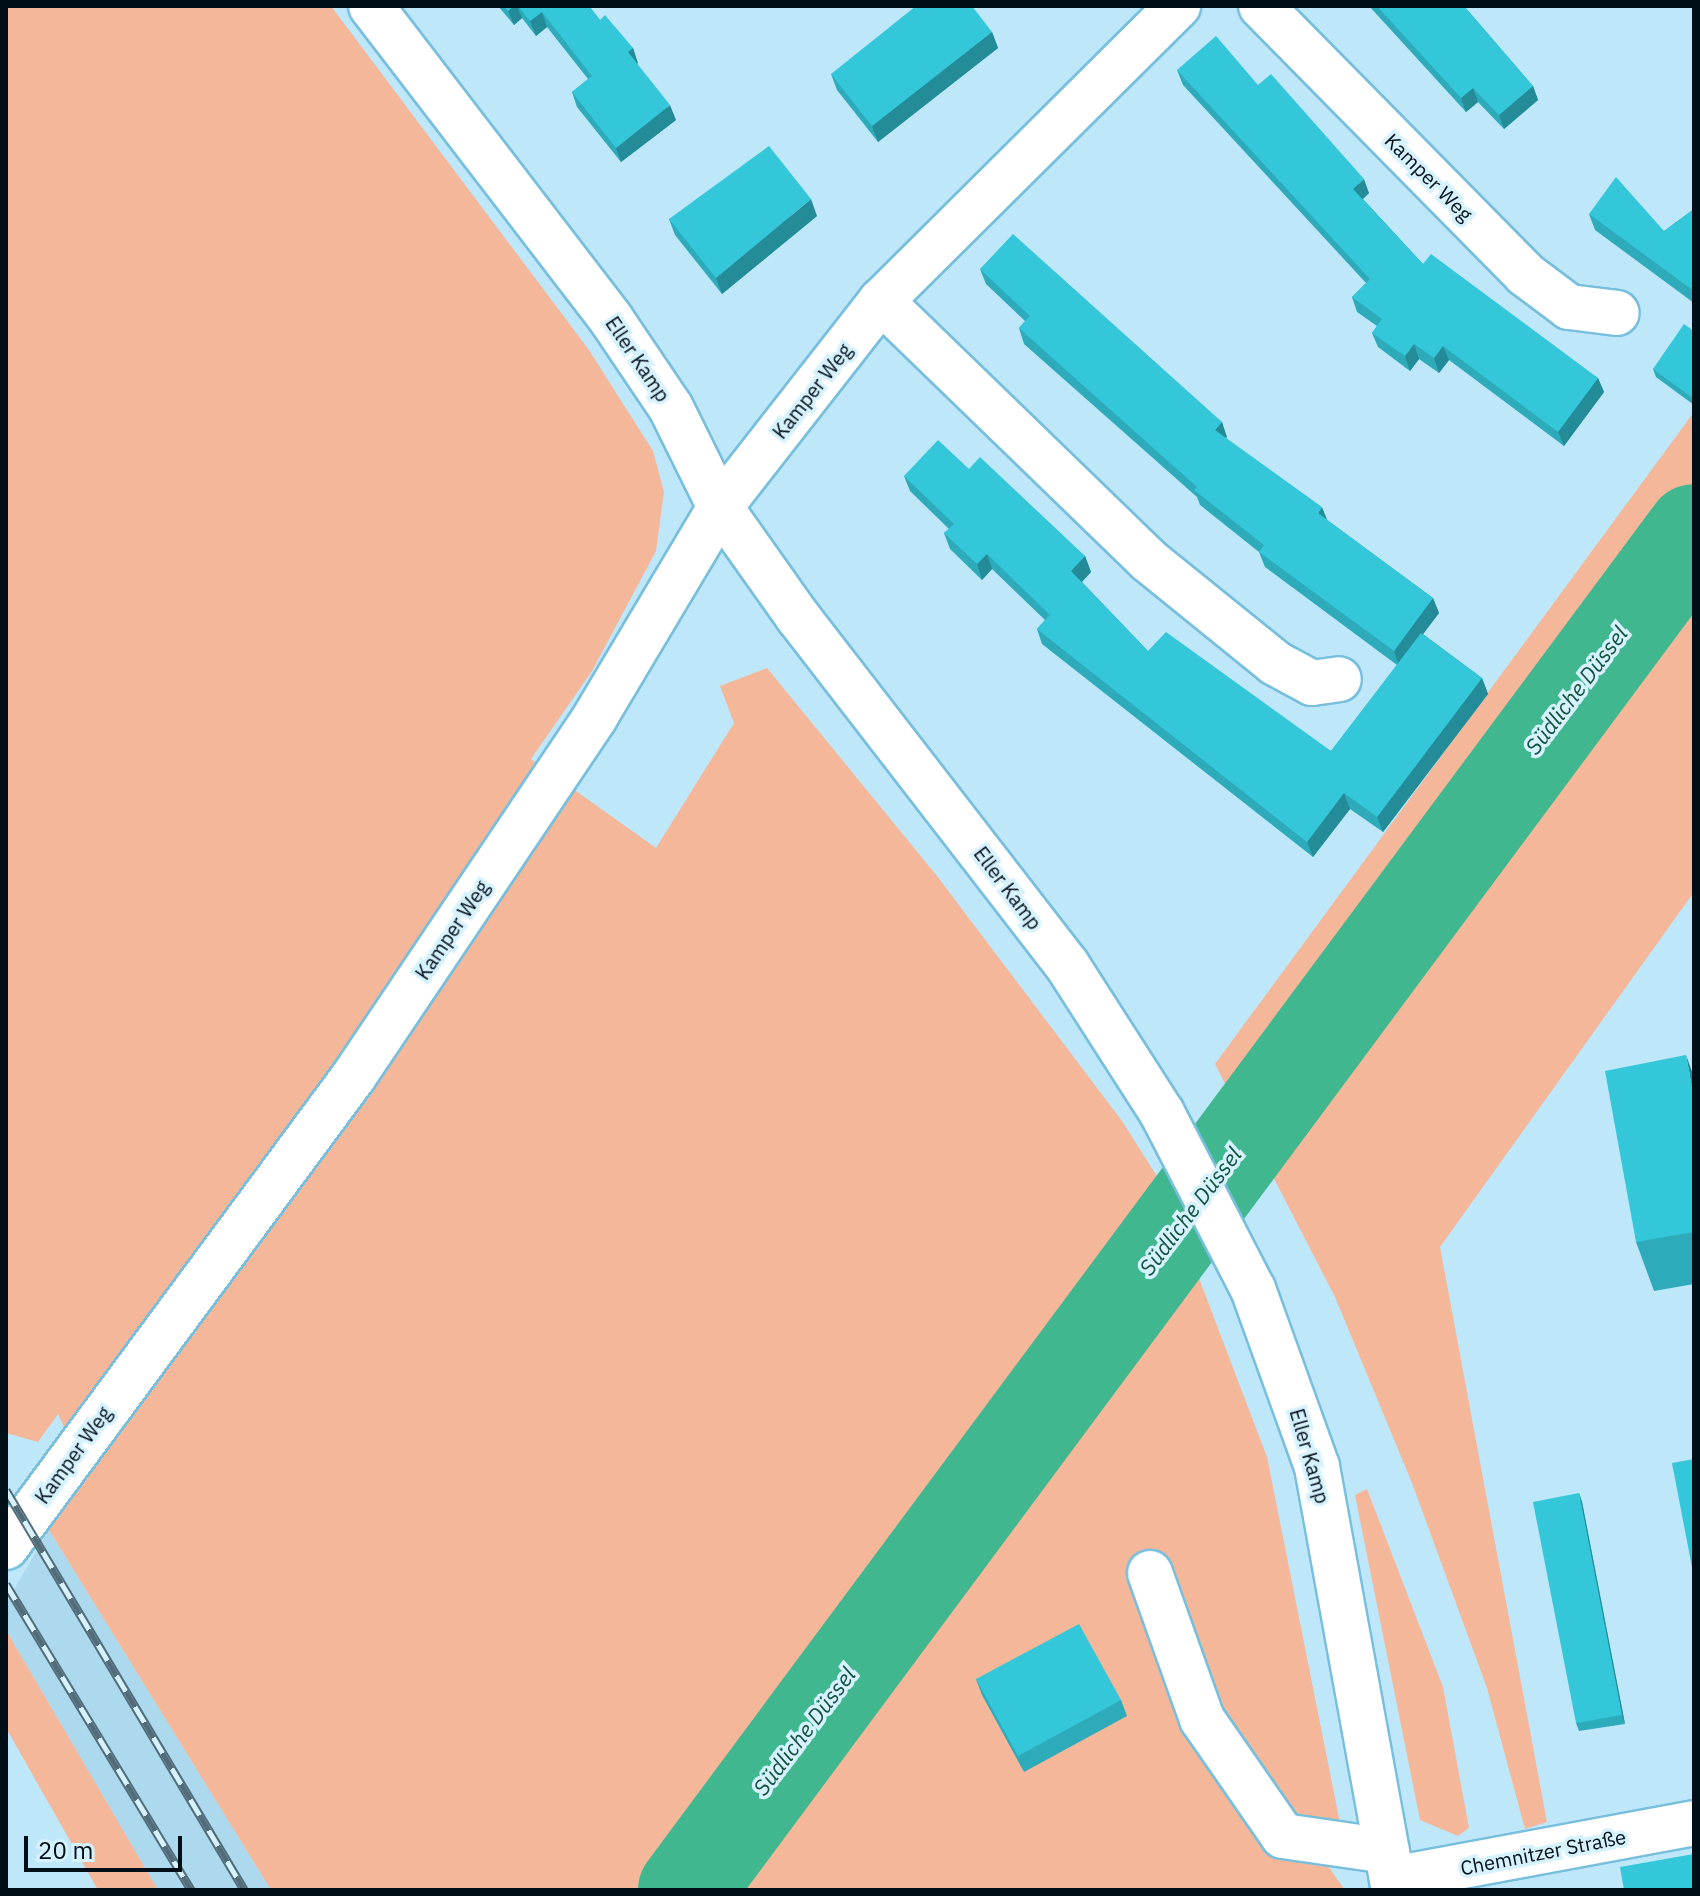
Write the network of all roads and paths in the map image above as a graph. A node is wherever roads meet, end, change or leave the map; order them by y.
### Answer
1 (371, 6) edge
2 (1178, 6) edge
3 (1261, 6) edge
4 (881, 301) junction
5 (1617, 313) dead end
6 (720, 507) junction
7 (1339, 679) dead end
8 (6, 1547) edge
9 (1150, 1573) dead end
10 (1694, 1823) edge
11 (1391, 1873) edge

1 - 6 street, Eller Kamp
2 - 4 street, Kamper Weg
3 - 5 street, Kamper Weg
4 - 6 street, Kamper Weg
4 - 7 street
6 - 8 street, Kamper Weg
6 - 11 street, Eller Kamp
9 - 11 street, Chemnitzer Straße
10 - 11 street, Chemnitzer Straße

